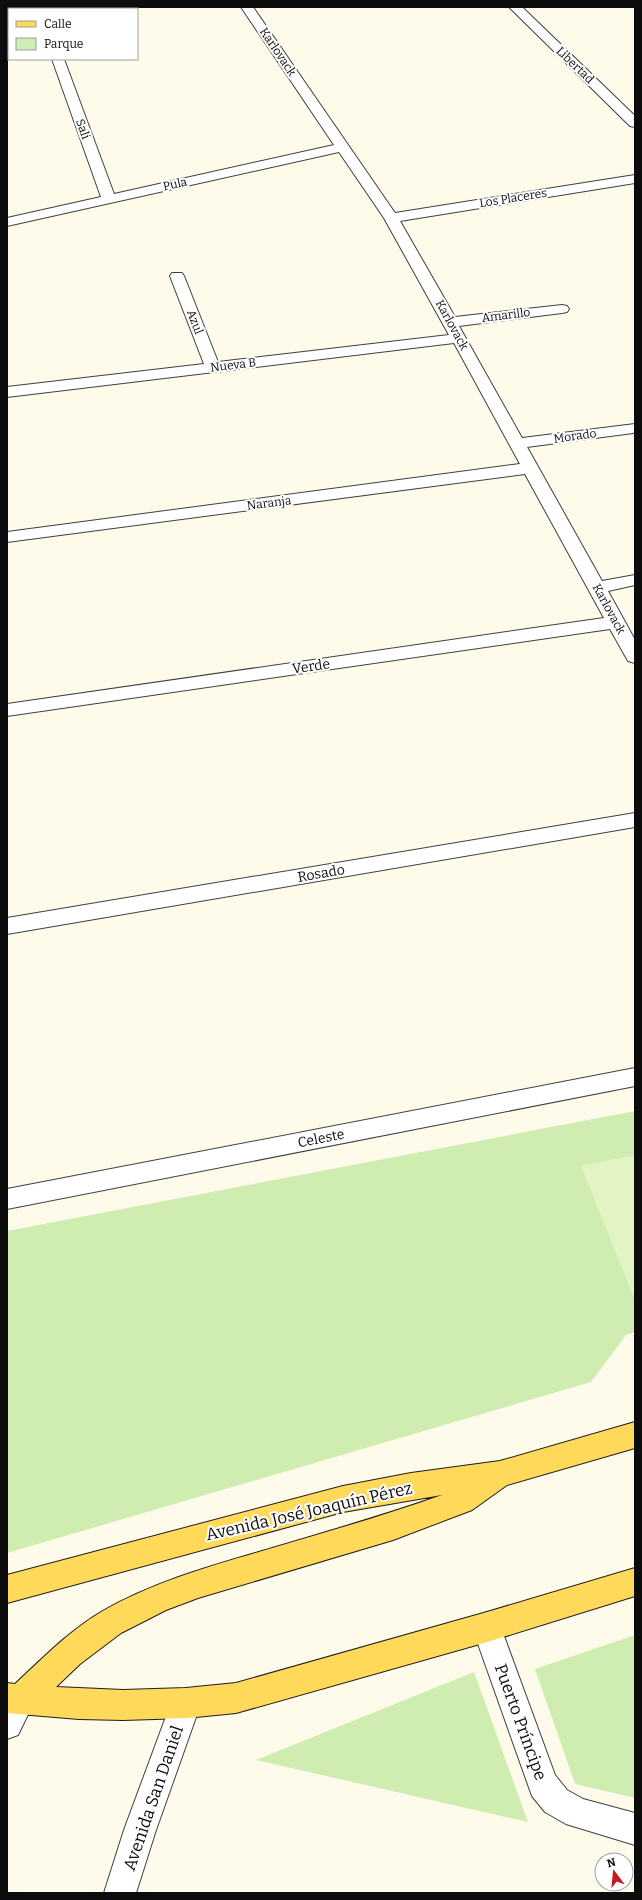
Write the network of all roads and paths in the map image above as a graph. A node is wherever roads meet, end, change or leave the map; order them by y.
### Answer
1 (247, 7) edge
2 (515, 7) edge
3 (58, 60) edge
4 (635, 123) edge
5 (342, 147) junction
6 (635, 179) edge
7 (109, 199) junction
8 (391, 218) junction
9 (7, 222) edge
10 (177, 276) dead end
11 (562, 309) dead end
12 (451, 322) junction
13 (460, 338) junction
14 (213, 368) junction
15 (7, 392) edge
16 (633, 428) dead end
17 (517, 444) junction
18 (531, 468) junction
19 (7, 537) edge
20 (635, 580) edge
21 (597, 588) junction
22 (616, 622) junction
23 (635, 657) edge
24 (7, 710) edge
25 (635, 820) edge
26 (7, 926) edge
27 (635, 1077) edge
28 (7, 1199) edge
29 (635, 1435) edge
30 (500, 1474) junction
31 (635, 1582) edge
32 (7, 1589) edge
33 (487, 1627) junction
34 (14, 1698) edge
35 (186, 1702) junction
36 (7, 1724) edge
37 (635, 1829) edge
38 (120, 1893) edge

1 - 5 street, Karlovack
2 - 4 street, Libertad
3 - 7 street, Sali
5 - 7 street, Pula
5 - 8 street, Karlovack
6 - 8 street, Los Placeres
7 - 9 street, Pula
8 - 12 street, Karlovack
10 - 14 street, Azul
11 - 12 street, Amarillo
12 - 13 street, Karlovack
13 - 14 street, Nueva B
13 - 17 street, Karlovack
14 - 15 street, Nueva B
16 - 17 street, Morado
17 - 18 street, Karlovack
18 - 19 street, Naranja
18 - 21 street, Karlovack
20 - 21 street
21 - 22 street, Karlovack
22 - 23 street, Karlovack
22 - 24 street, Verde
25 - 26 street, Rosado
27 - 28 street, Celeste
29 - 30 main road, Avenida José Joaquín Pérez
30 - 32 main road, Avenida José Joaquín Pérez
30 - 34 main road
31 - 33 main road
33 - 35 main road
33 - 37 street, Puerto Príncipe
34 - 35 main road
34 - 36 street
35 - 38 street, Avenida San Daniel

